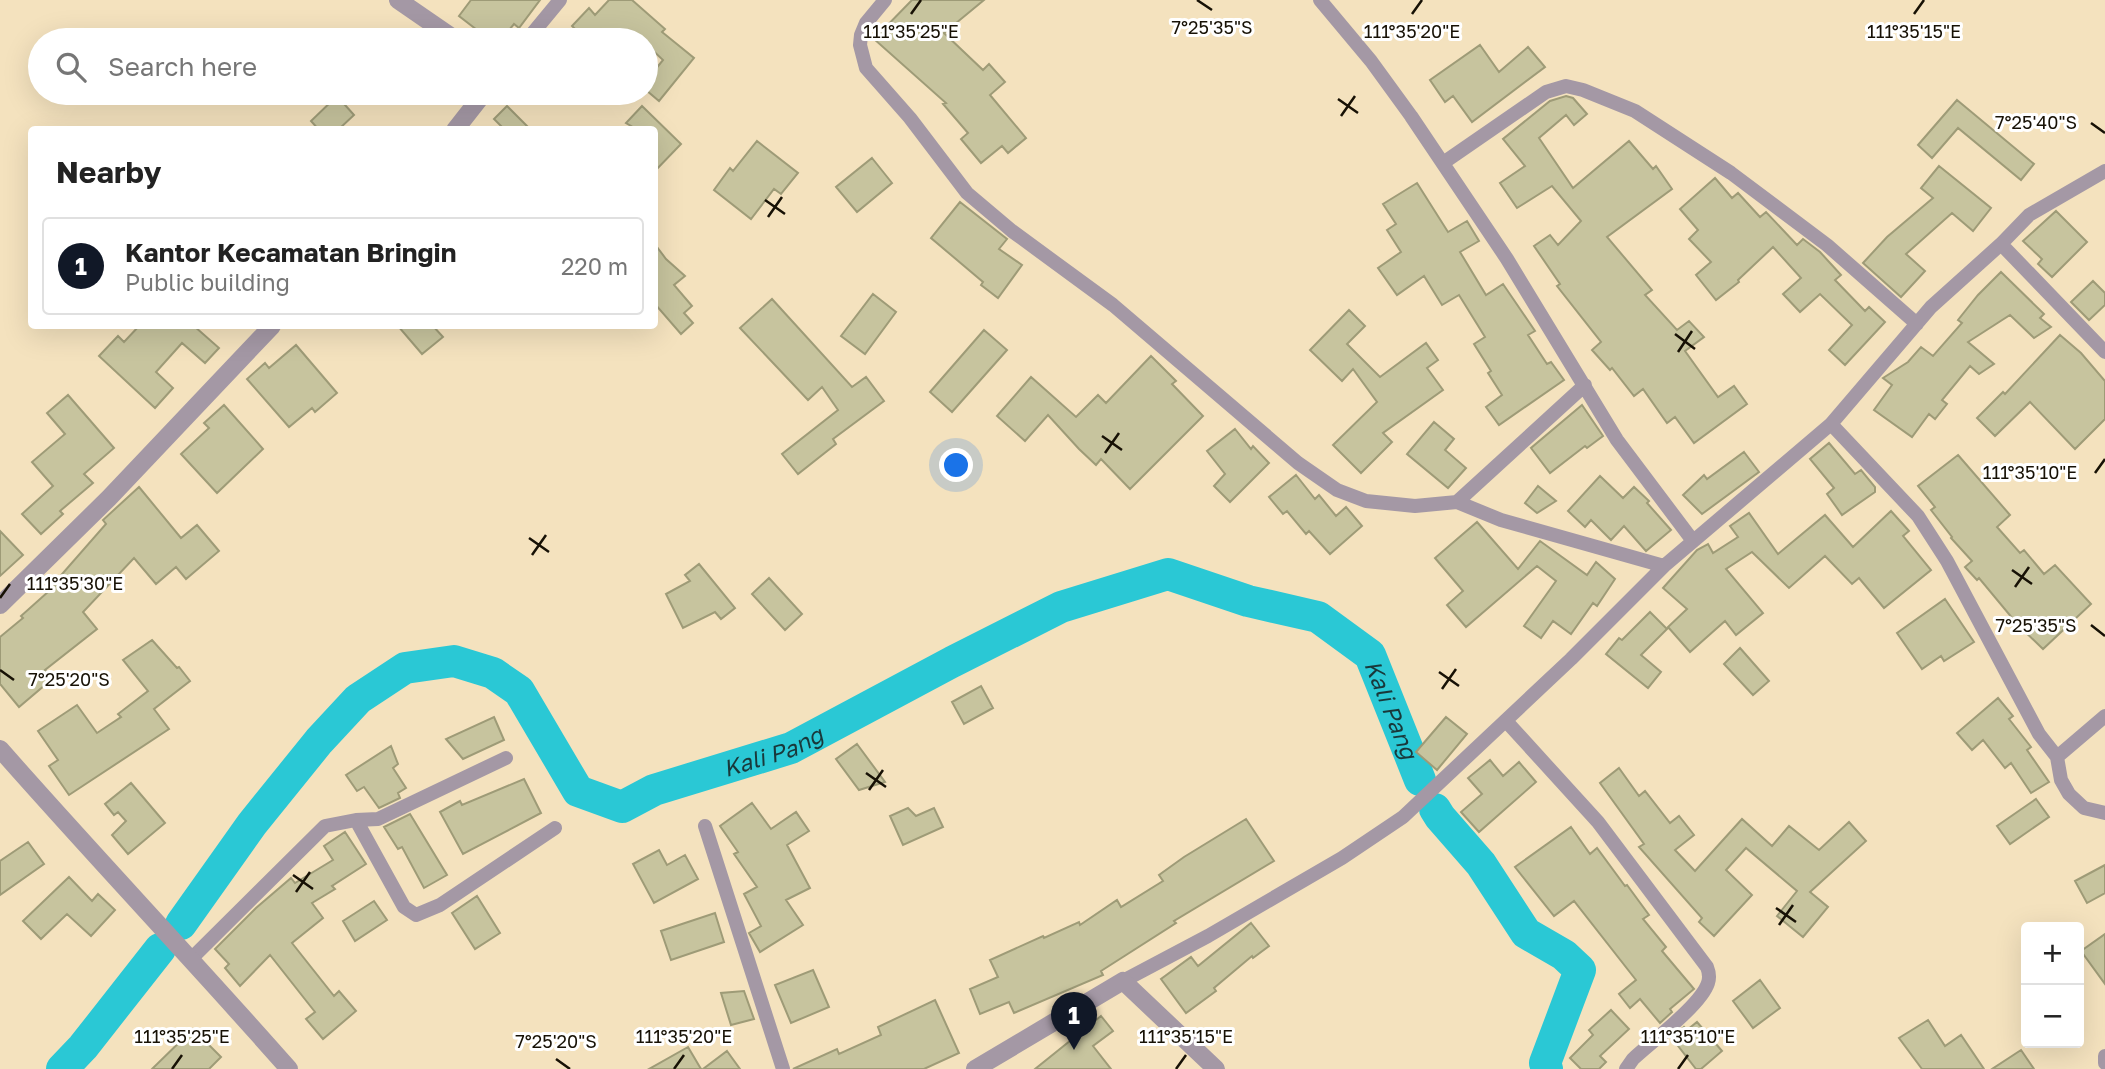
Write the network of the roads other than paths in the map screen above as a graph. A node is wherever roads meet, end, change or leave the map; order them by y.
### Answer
1 (398, 0) edge
2 (560, 0) edge
3 (885, 0) edge
4 (1320, 0) edge
5 (439, 28) edge
6 (537, 28) edge
7 (474, 105) edge
8 (457, 126) edge
9 (1443, 163) junction
10 (2105, 171) edge
11 (2001, 244) junction
12 (1917, 324) junction
13 (269, 329) edge
14 (2105, 352) edge
15 (1585, 385) junction
16 (1831, 424) junction
17 (1457, 502) junction
18 (1693, 541) junction
19 (1664, 566) junction
20 (0, 606) edge
21 (2105, 716) edge
22 (1506, 721) junction
23 (0, 749) edge
24 (2057, 757) junction
25 (506, 758) dead end
26 (2105, 813) edge
27 (356, 820) junction
28 (705, 826) dead end
29 (555, 828) dead end
30 (97, 859) junction
31 (192, 958) junction
32 (1124, 981) junction
33 (2105, 1056) edge
34 (2105, 1063) edge
35 (289, 1069) edge
36 (783, 1069) edge
37 (975, 1069) edge
38 (1216, 1069) edge
39 (1626, 1069) edge

1 - 5 street
2 - 6 street
3 - 17 street
4 - 9 street
7 - 8 street
9 - 12 street
9 - 15 street
10 - 11 street
11 - 12 street
11 - 14 street
12 - 16 street
13 - 20 street
15 - 17 street
15 - 18 street
16 - 18 street
16 - 24 street
17 - 19 street
18 - 19 street
19 - 22 street
21 - 24 street
22 - 32 street
22 - 39 street
23 - 30 street
24 - 26 street
25 - 27 street
27 - 29 street
27 - 31 street
28 - 36 street
30 - 31 street
30 - 31 street
31 - 35 street
32 - 37 street
32 - 38 street
33 - 34 street

